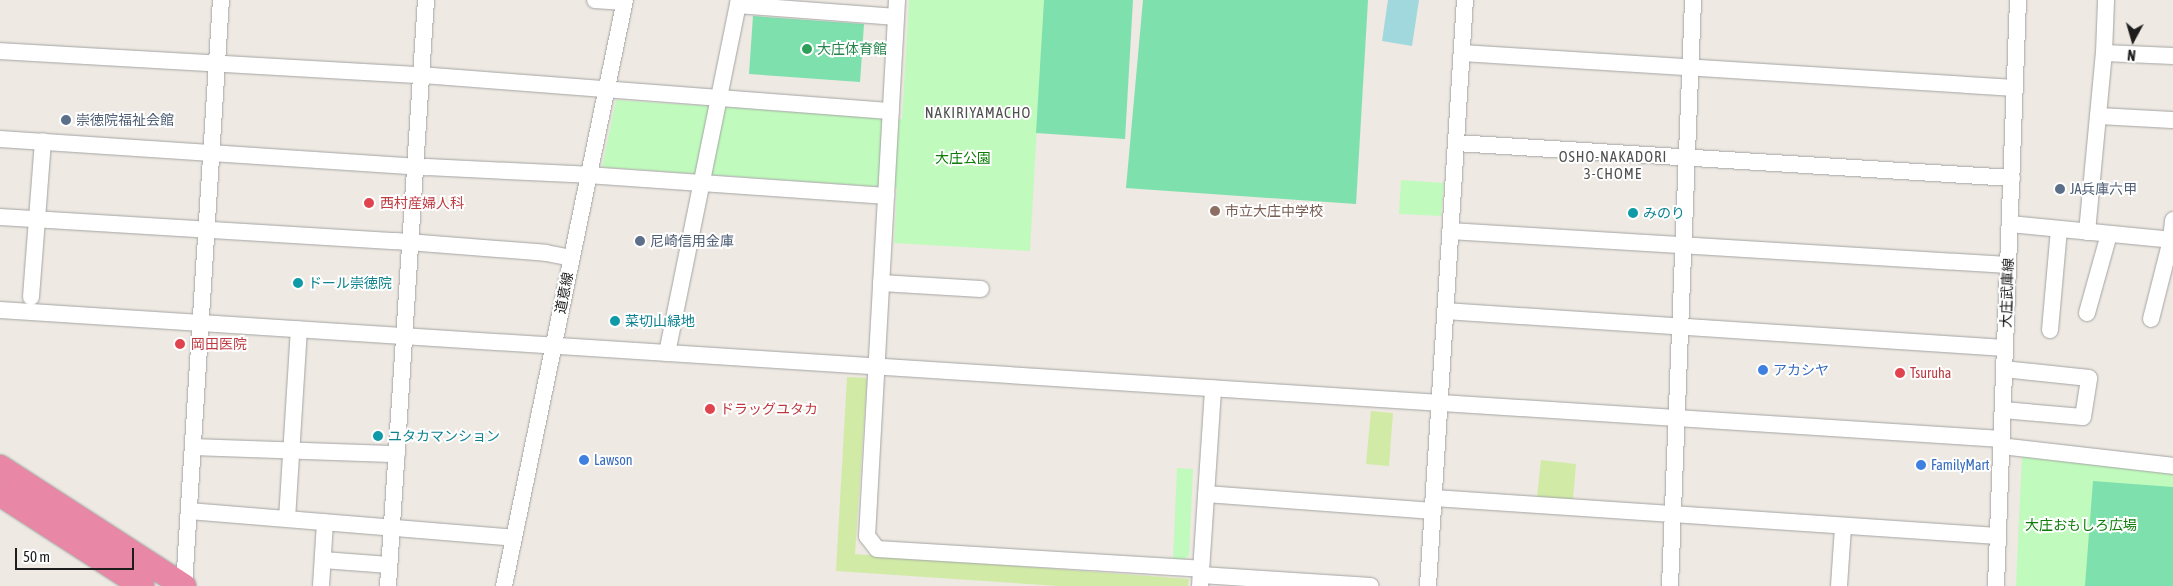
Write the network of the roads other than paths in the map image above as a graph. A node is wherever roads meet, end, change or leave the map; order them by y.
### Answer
1 (221, 0) edge
2 (426, 0) edge
3 (595, 0) edge
4 (897, 0) edge
5 (1465, 0) edge
6 (1693, 0) edge
7 (2018, 0) edge
8 (2106, 0) edge
9 (624, 1) edge
10 (739, 3) edge
11 (896, 17) junction
12 (0, 51) edge
13 (1462, 53) junction
14 (2104, 53) junction
15 (2173, 56) edge
16 (216, 63) junction
17 (1690, 69) junction
18 (421, 76) junction
19 (2015, 88) junction
20 (606, 91) junction
21 (720, 98) junction
22 (891, 111) junction
23 (2098, 116) junction
24 (2173, 120) edge
25 (0, 139) edge
26 (43, 141) junction
27 (1456, 143) junction
28 (210, 152) junction
29 (1687, 158) junction
30 (414, 165) junction
31 (588, 174) junction
32 (2012, 178) junction
33 (702, 183) junction
34 (886, 196) junction
35 (0, 217) edge
36 (36, 219) junction
37 (2173, 220) edge
38 (2010, 224) junction
39 (206, 229) junction
40 (2059, 229) junction
41 (1450, 231) junction
42 (2087, 232) junction
43 (2108, 234) junction
44 (2172, 240) edge
45 (410, 244) junction
46 (1684, 246) junction
47 (571, 258) junction
48 (2008, 265) junction
49 (881, 283) junction
50 (981, 289) dead end
51 (31, 297) dead end
52 (0, 310) edge
53 (1445, 311) junction
54 (2087, 313) dead end
55 (2151, 319) dead end
56 (201, 323) junction
57 (1680, 326) junction
58 (299, 329) junction
59 (2050, 330) dead end
60 (404, 335) junction
61 (553, 346) junction
62 (2005, 348) junction
63 (667, 353) junction
64 (876, 366) junction
65 (2004, 369) junction
66 (1213, 388) junction
67 (1440, 402) junction
68 (2003, 410) junction
69 (1677, 417) junction
70 (2001, 442) junction
71 (193, 447) junction
72 (292, 451) junction
73 (397, 454) junction
74 (2173, 466) edge
75 (0, 467) edge
76 (0, 494) edge
77 (1206, 494) junction
78 (1433, 505) junction
79 (189, 511) junction
80 (1673, 514) junction
81 (287, 519) junction
82 (326, 522) junction
83 (392, 527) junction
84 (1843, 527) junction
85 (1998, 536) junction
86 (514, 538) junction
87 (323, 560) junction
88 (389, 565) junction
89 (1201, 577) edge
90 (142, 586) edge
91 (184, 586) edge
92 (321, 586) edge
93 (388, 586) edge
94 (504, 586) edge
95 (1371, 586) edge
96 (1428, 586) edge
97 (1670, 586) edge
98 (1839, 586) edge
99 (1996, 586) edge

1 - 16 street
2 - 18 street
3 - 9 street
4 - 11 street
5 - 13 street
6 - 17 street
7 - 19 street, 大庄武庫線
8 - 14 street
9 - 20 street, 道意線
10 - 11 street
10 - 21 street
11 - 22 street
12 - 16 street
13 - 17 street
13 - 27 street
14 - 15 street
14 - 23 street
16 - 18 street
16 - 28 street
17 - 19 street
17 - 29 street
18 - 20 street
18 - 30 street
19 - 32 street, 大庄武庫線
20 - 21 street
20 - 31 street, 道意線
21 - 22 street
21 - 33 street
22 - 34 street
23 - 24 street
23 - 42 street
25 - 26 street
26 - 28 street
26 - 36 street
27 - 29 street
27 - 41 street
28 - 30 street
28 - 39 street
29 - 32 street
29 - 46 street
30 - 31 street
30 - 45 street
31 - 33 street
31 - 47 street, 道意線
32 - 38 street, 大庄武庫線
33 - 34 street
33 - 63 street
34 - 49 street
35 - 36 street
36 - 39 street
36 - 51 street
37 - 44 street
38 - 40 street
38 - 48 street, 大庄武庫線
39 - 45 street
39 - 56 street
40 - 42 street
40 - 59 street
41 - 46 street
41 - 53 street
42 - 43 street
43 - 44 street
43 - 54 street
44 - 55 street
45 - 47 street
45 - 60 street
46 - 48 street
46 - 57 street
47 - 61 street, 道意線
48 - 62 street, 大庄武庫線
49 - 50 street
49 - 64 street
52 - 56 street
53 - 57 street
53 - 67 street
56 - 58 street
56 - 71 street
57 - 62 street
57 - 69 street
58 - 60 street
58 - 72 street
60 - 61 street
60 - 73 street
61 - 63 street
61 - 86 street, 道意線
62 - 65 street, 大庄武庫線
63 - 64 street
64 - 66 street
64 - 89 street
65 - 68 street, 大庄武庫線
65 - 68 street
66 - 67 street
66 - 77 street
67 - 69 street
67 - 78 street
68 - 70 street, 大庄武庫線
69 - 70 street
69 - 80 street
70 - 74 street
70 - 85 street, 大庄武庫線
71 - 72 street
71 - 79 street
72 - 73 street
72 - 81 street
73 - 83 street
75 - 91 highway
76 - 90 highway
77 - 78 street
77 - 89 street
78 - 80 street
78 - 96 street
79 - 81 street
79 - 91 street
80 - 84 street
80 - 97 street
81 - 82 street
82 - 83 street
82 - 87 street
83 - 86 street
83 - 88 street
84 - 85 street
84 - 98 street
85 - 99 street, 大庄武庫線
86 - 94 street, 道意線
87 - 88 street
87 - 92 street
88 - 93 street
89 - 95 street

